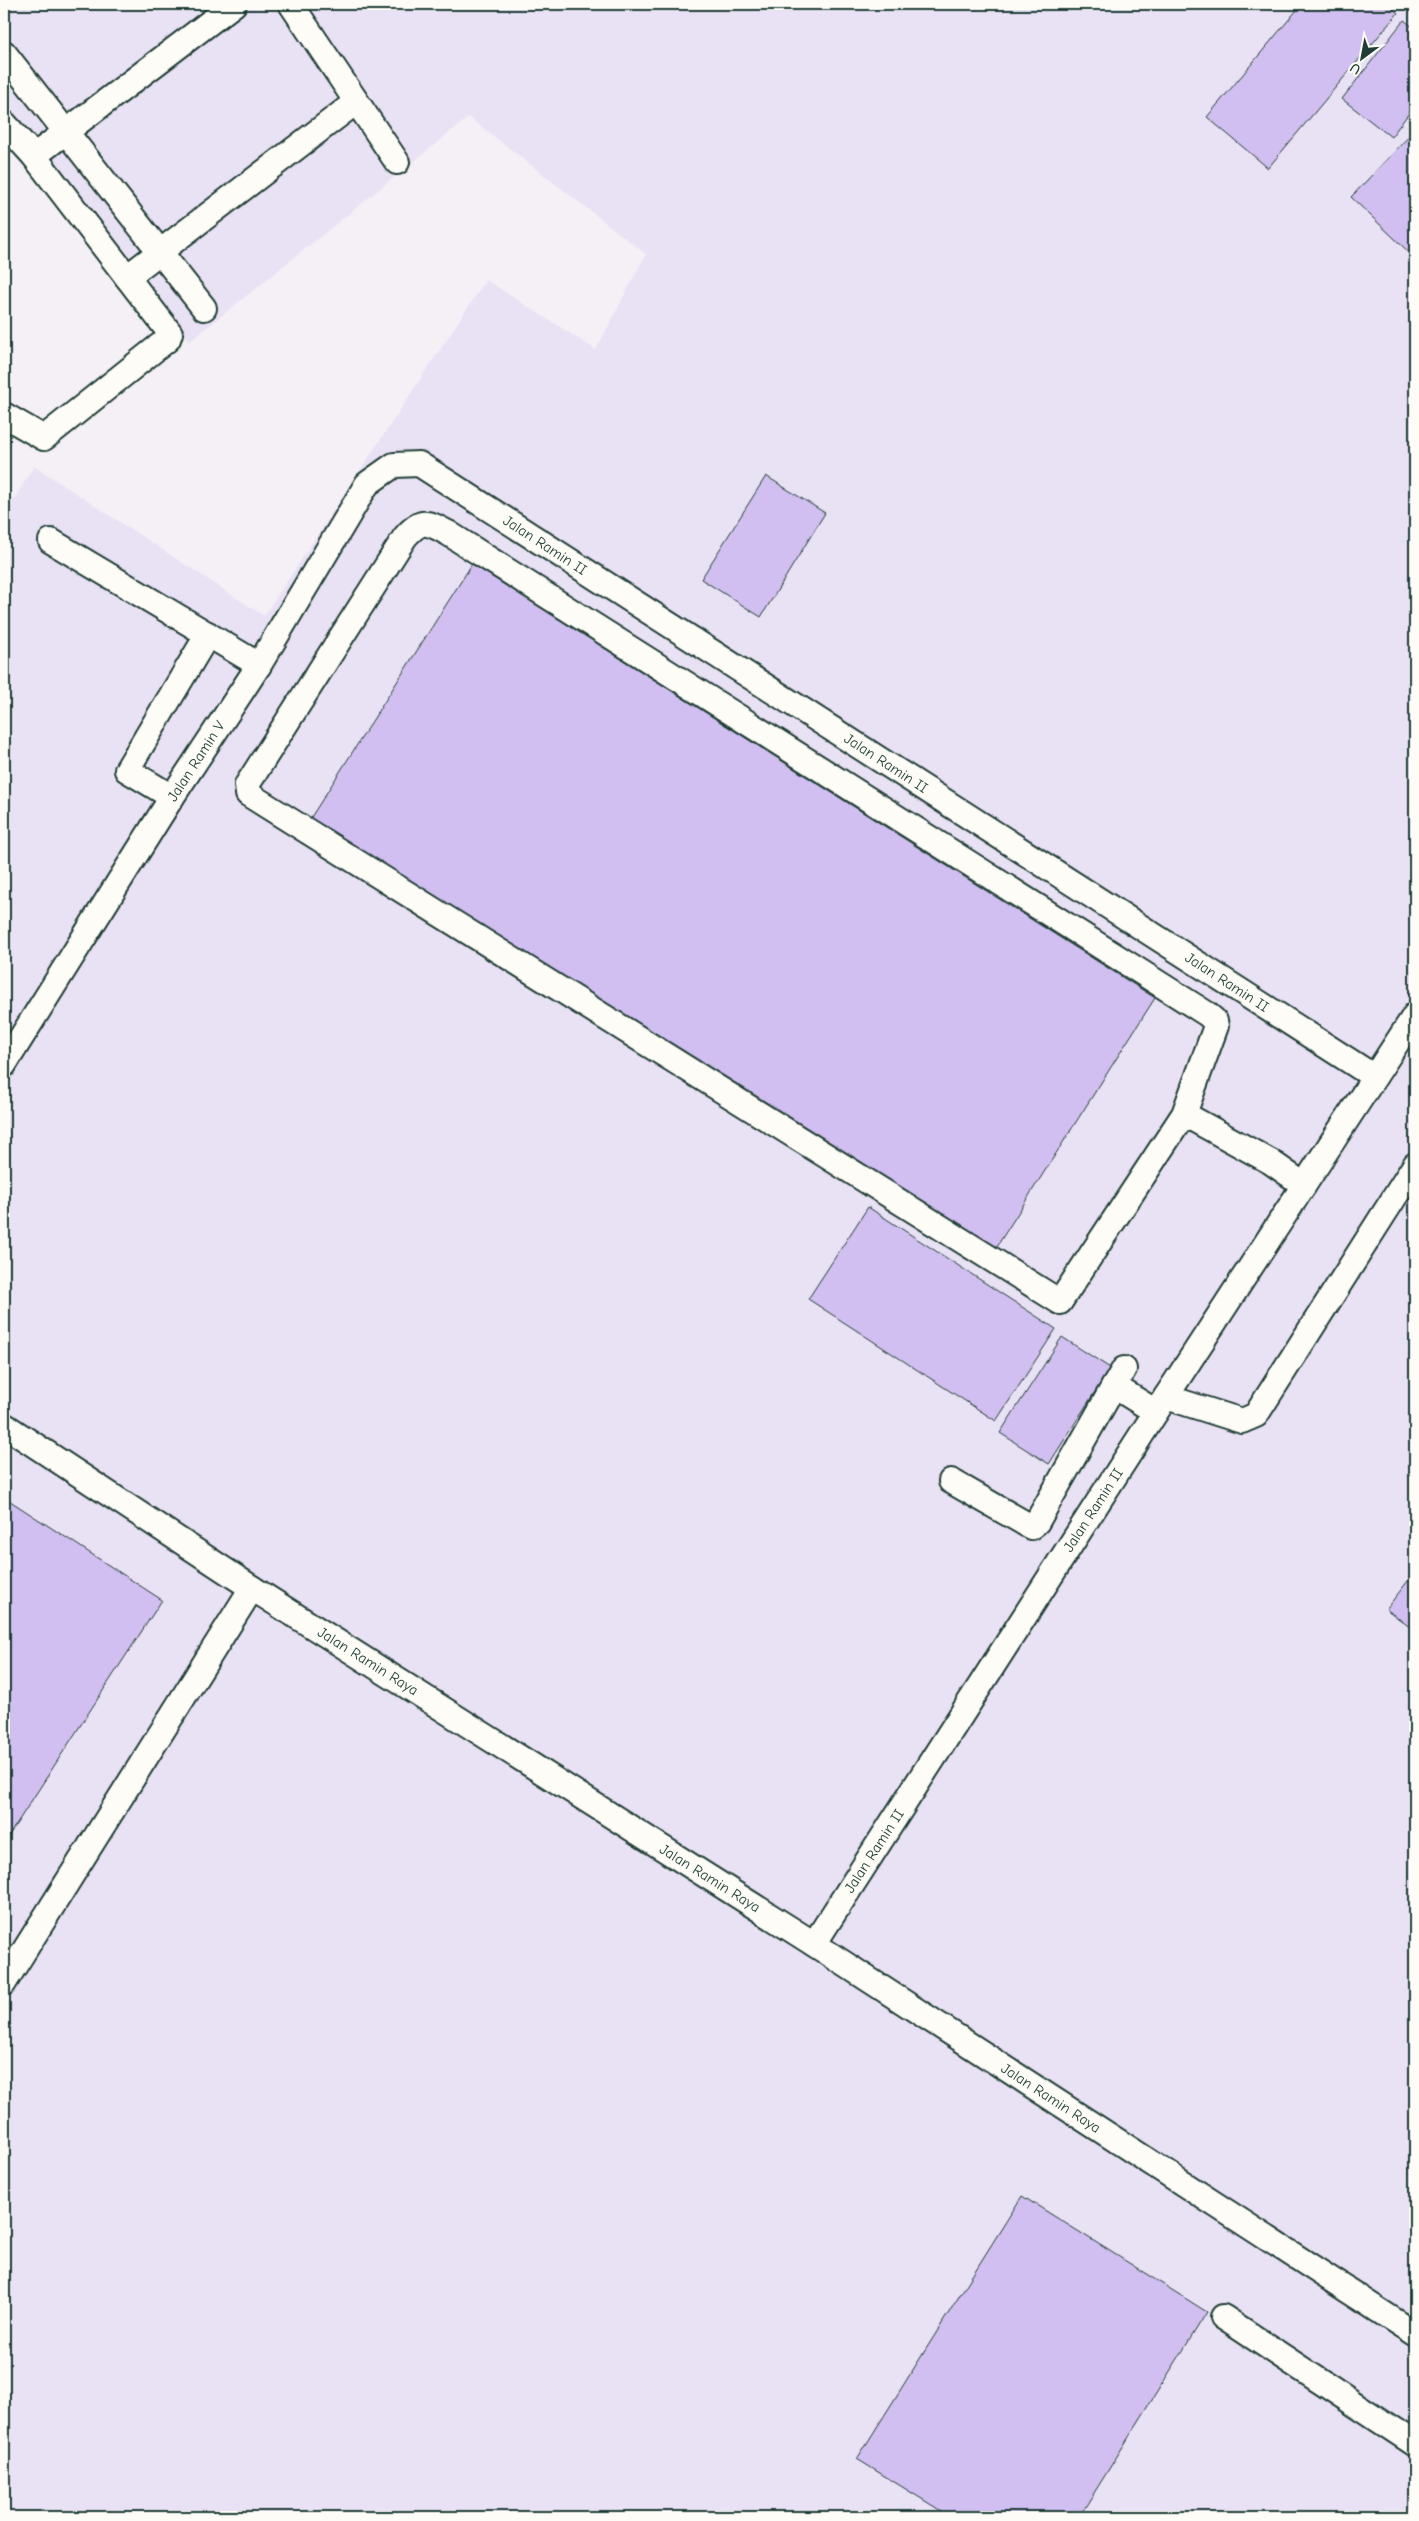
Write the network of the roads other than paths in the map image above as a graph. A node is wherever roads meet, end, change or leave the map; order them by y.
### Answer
1 (234, 4) edge
2 (291, 4) edge
3 (4, 52) edge
4 (356, 102) junction
5 (4, 123) edge
6 (67, 131) junction
7 (34, 156) junction
8 (397, 162) dead end
9 (159, 252) junction
10 (127, 277) junction
11 (204, 308) dead end
12 (4, 415) edge
13 (394, 465) joint
14 (51, 541) dead end
15 (208, 634) junction
16 (259, 665) junction
17 (172, 796) junction
18 (1415, 1015) edge
19 (4, 1065) edge
20 (1373, 1076) junction
21 (1184, 1114) junction
22 (1415, 1166) edge
23 (1304, 1185) junction
24 (1161, 1404) junction
25 (4, 1425) edge
26 (951, 1481) dead end
27 (252, 1588) junction
28 (814, 1944) junction
29 (4, 1983) edge
30 (1223, 2317) dead end
31 (1415, 2334) edge
32 (1415, 2444) edge

1 - 6 lane
2 - 4 lane
3 - 6 lane
4 - 8 lane
4 - 9 lane
5 - 7 lane
6 - 7 lane
6 - 9 lane
7 - 10 lane
9 - 10 lane
9 - 11 lane
10 - 12 lane
13 - 16 lane, Jalan Ramin V
13 - 20 lane, Jalan Ramin II
14 - 15 lane
15 - 16 lane
15 - 17 lane
16 - 17 lane, Jalan Ramin V
17 - 19 lane, Jalan Ramin V
18 - 20 lane, Jalan Ramin II
20 - 23 lane, Jalan Ramin II
21 - 21 lane
21 - 23 lane
22 - 24 lane
23 - 24 lane, Jalan Ramin II
24 - 26 lane
24 - 28 lane, Jalan Ramin II
25 - 27 lane, Jalan Ramin Raya
27 - 28 lane, Jalan Ramin Raya
27 - 29 lane
28 - 31 lane, Jalan Ramin Raya
30 - 32 lane

